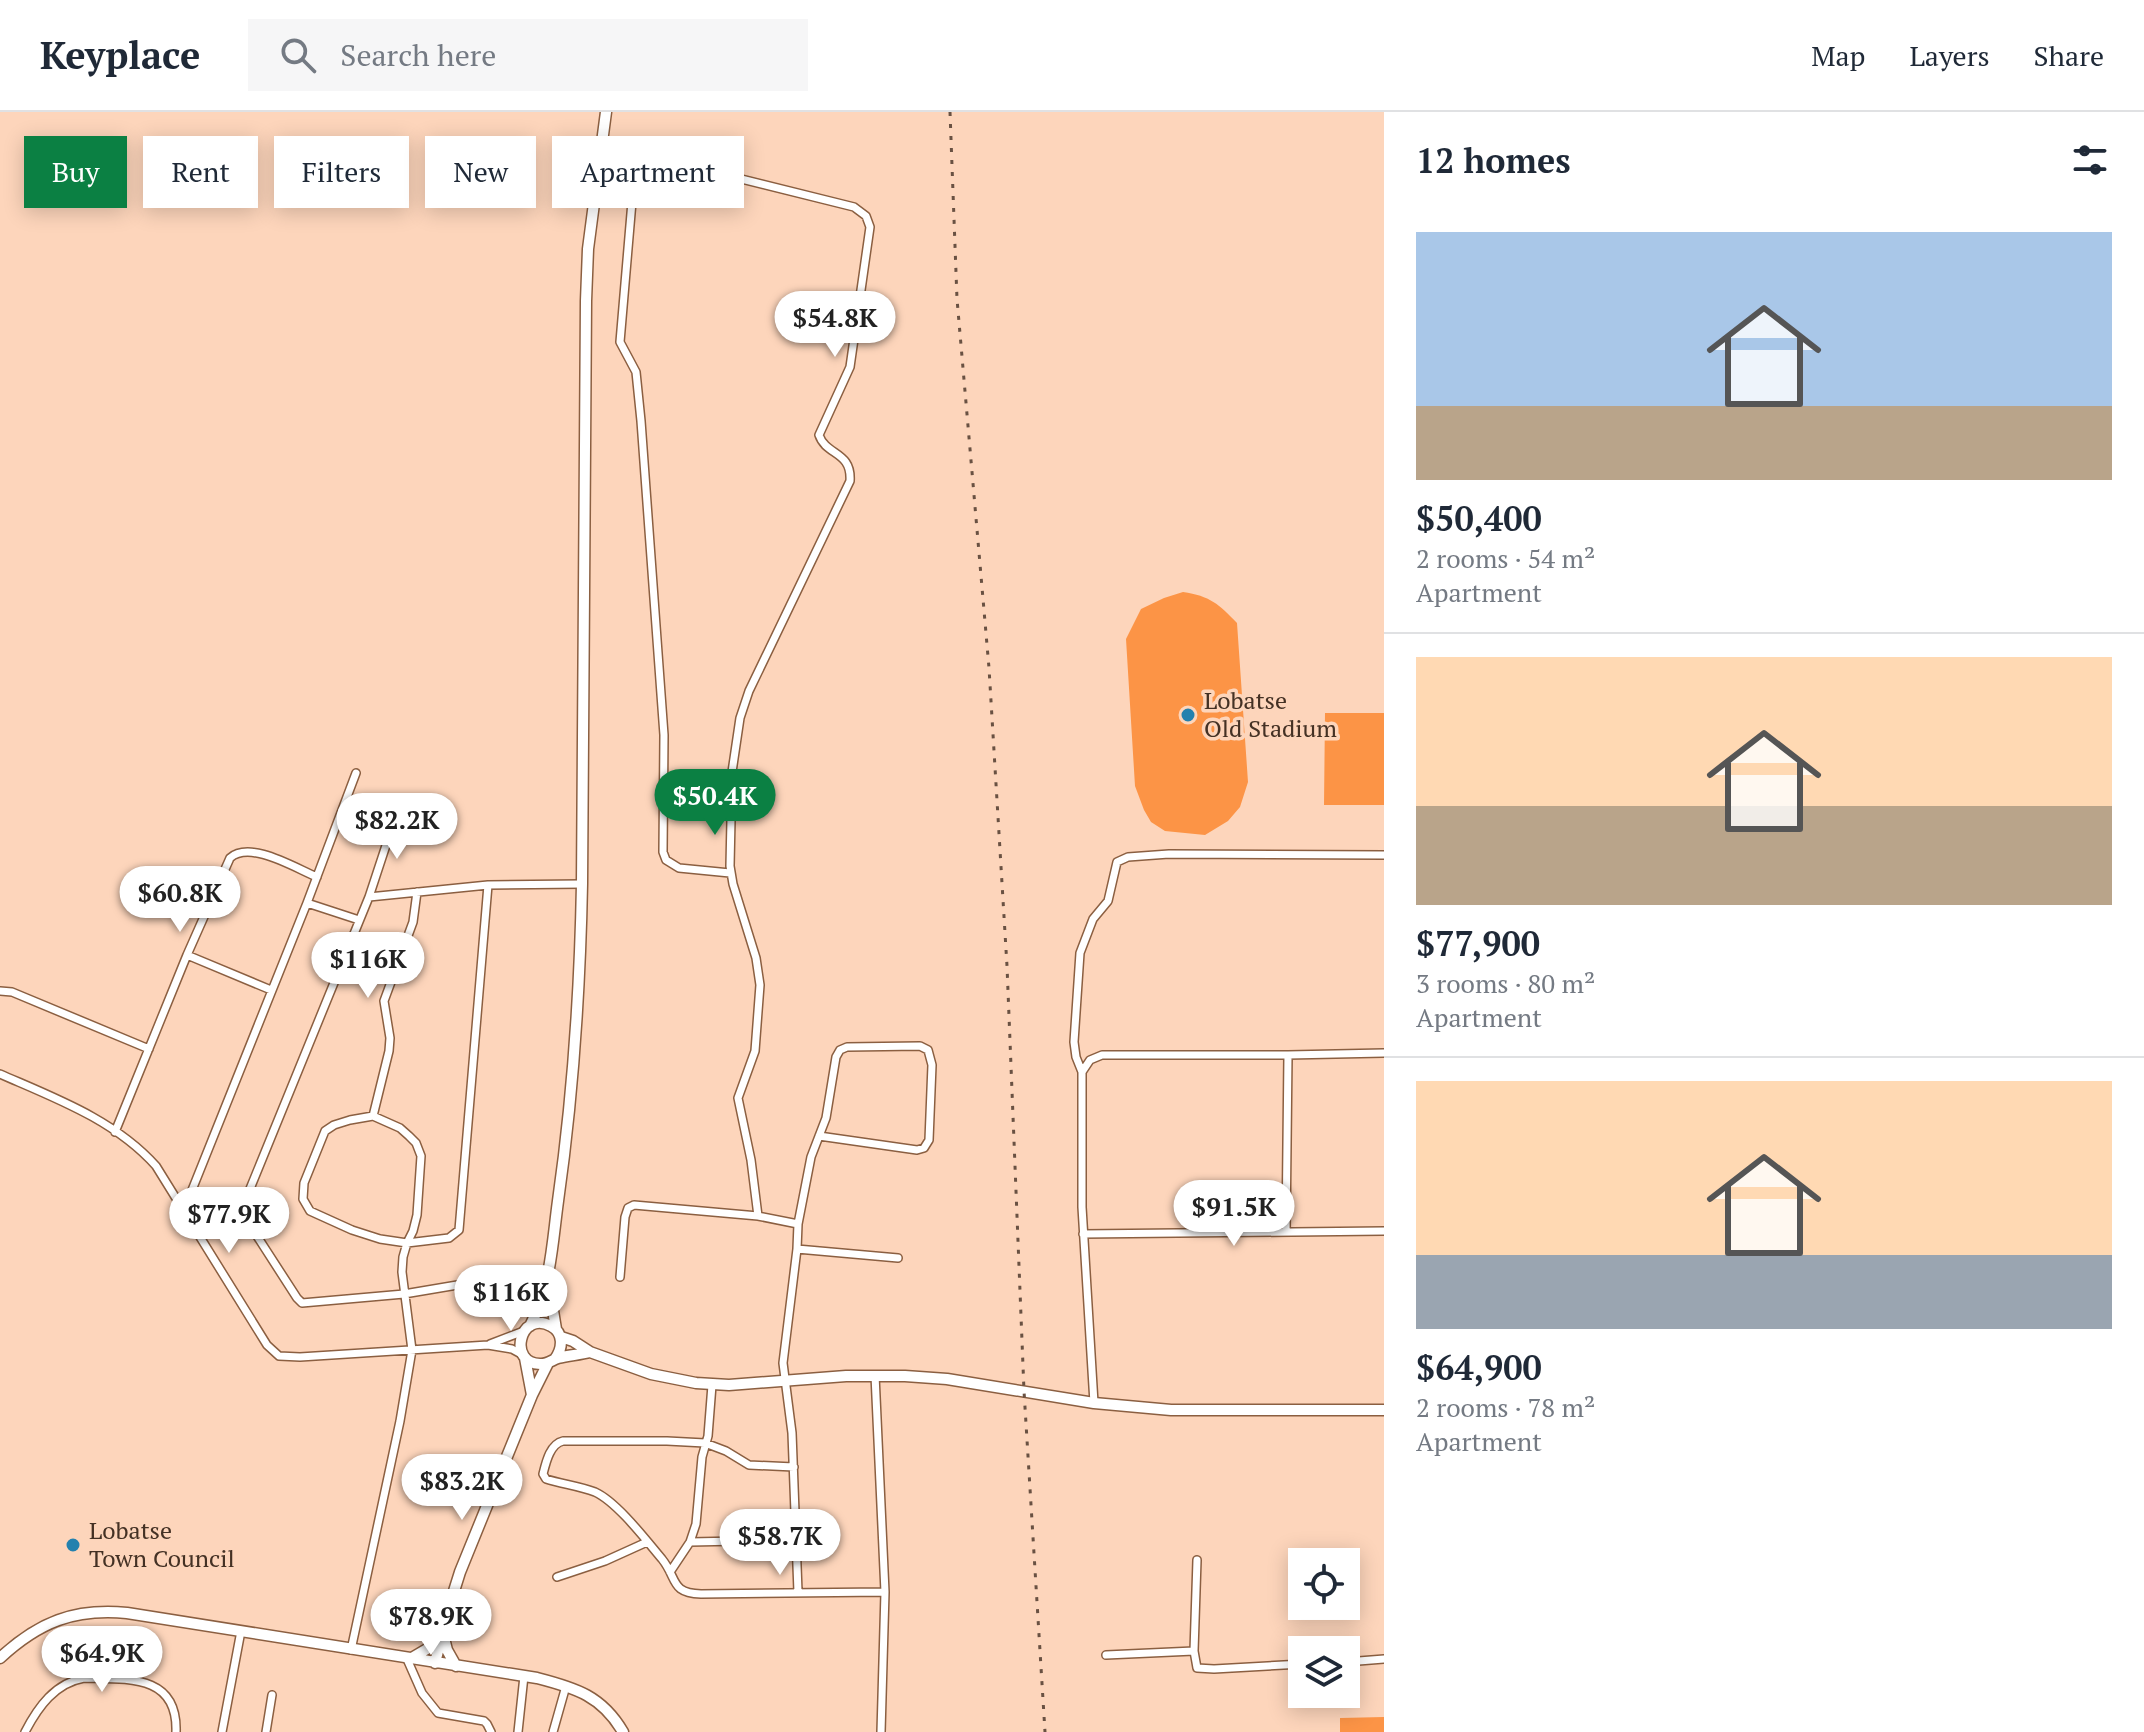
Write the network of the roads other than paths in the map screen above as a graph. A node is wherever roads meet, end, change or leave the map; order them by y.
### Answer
1 (606, 112) edge
2 (603, 136) edge
3 (744, 181) edge
4 (593, 208) edge
5 (631, 208) edge
6 (356, 773) dead end
7 (396, 815) dead end
8 (1384, 855) edge
9 (730, 873) junction
10 (317, 877) junction
11 (582, 884) junction
12 (488, 885) junction
13 (417, 892) junction
14 (369, 897) junction
15 (307, 903) junction
16 (359, 920) junction
17 (187, 955) junction
18 (271, 990) junction
19 (0, 991) edge
20 (149, 1049) junction
21 (1384, 1053) edge
22 (1288, 1055) junction
23 (1082, 1072) junction
24 (0, 1074) edge
25 (373, 1116) junction
26 (115, 1132) junction
27 (819, 1136) junction
28 (184, 1210) junction
29 (758, 1216) junction
30 (798, 1224) junction
31 (1384, 1231) edge
32 (1286, 1232) junction
33 (1083, 1234) junction
34 (407, 1243) junction
35 (797, 1249) junction
36 (898, 1258) dead end
37 (511, 1276) dead end
38 (620, 1277) dead end
39 (548, 1280) junction
40 (404, 1294) junction
41 (527, 1329) junction
42 (558, 1333) junction
43 (488, 1345) junction
44 (412, 1350) junction
45 (590, 1352) junction
46 (524, 1356) junction
47 (552, 1361) junction
48 (875, 1375) junction
49 (786, 1381) junction
50 (712, 1385) junction
51 (532, 1395) junction
52 (1094, 1403) junction
53 (1384, 1410) edge
54 (705, 1443) junction
55 (794, 1467) junction
56 (796, 1540) junction
57 (647, 1542) junction
58 (690, 1542) junction
59 (1197, 1560) dead end
60 (670, 1572) junction
61 (557, 1577) dead end
62 (798, 1592) junction
63 (885, 1592) junction
64 (241, 1631) junction
65 (443, 1632) junction
66 (351, 1650) junction
67 (1194, 1651) junction
68 (1106, 1655) dead end
69 (0, 1658) edge
70 (408, 1659) junction
71 (1384, 1659) edge
72 (1360, 1661) edge
73 (435, 1663) junction
74 (1288, 1665) edge
75 (456, 1666) junction
76 (524, 1676) junction
77 (566, 1686) junction
78 (272, 1695) dead end
79 (25, 1732) edge
80 (176, 1732) edge
81 (222, 1732) edge
82 (266, 1732) edge
83 (491, 1732) edge
84 (518, 1732) edge
85 (553, 1732) edge
86 (623, 1732) edge
87 (881, 1732) edge

1 - 2 main road
3 - 9 street
4 - 11 main road
5 - 9 street
6 - 10 street
7 - 14 street
8 - 23 street
9 - 29 street
10 - 15 street
10 - 17 street
11 - 12 street
11 - 39 main road
12 - 13 street
12 - 34 street
13 - 14 street
13 - 25 street
14 - 16 street
15 - 16 street
15 - 18 street
16 - 40 street
17 - 18 street
17 - 20 street
18 - 28 street
19 - 20 street
20 - 26 street
21 - 22 street
22 - 23 street
22 - 32 street
23 - 33 street
24 - 26 street
25 - 34 street
25 - 34 street
26 - 28 street
27 - 27 street
27 - 30 street
28 - 44 street
29 - 30 street
29 - 38 street
30 - 35 street
31 - 32 street
32 - 33 street
33 - 52 street
34 - 40 street
35 - 36 street
35 - 49 street
37 - 40 street
39 - 41 main road
39 - 42 main road
40 - 44 street
41 - 42 main road
41 - 43 street
41 - 46 main road
42 - 45 main road
42 - 47 main road
43 - 44 street
43 - 46 street
44 - 66 street
45 - 47 main road
45 - 50 main road
46 - 47 main road
46 - 51 main road
47 - 51 main road
48 - 49 main road
48 - 52 main road
48 - 63 street
49 - 50 main road
49 - 55 street
50 - 54 street
51 - 65 main road
52 - 53 main road
54 - 55 street
54 - 57 street
54 - 58 street
55 - 56 street
56 - 58 street
56 - 62 street
57 - 60 street
57 - 61 street
58 - 60 street
59 - 67 street
60 - 62 street
62 - 63 street
63 - 87 street
64 - 66 main road
64 - 69 main road
64 - 81 street
65 - 70 main road
65 - 73 main road
65 - 75 main road
66 - 70 main road
67 - 68 street
67 - 74 street
70 - 73 main road
70 - 83 street
71 - 72 street
73 - 75 main road
75 - 76 main road
76 - 77 main road
76 - 84 street
77 - 85 street
77 - 86 main road
78 - 82 street
79 - 80 street

